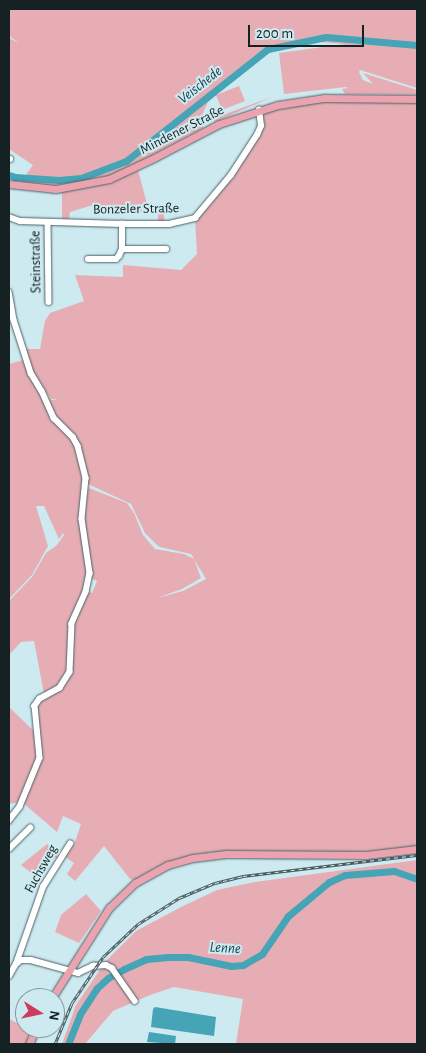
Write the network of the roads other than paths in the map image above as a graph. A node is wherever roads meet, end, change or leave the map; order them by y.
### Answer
1 (417, 99) edge
2 (259, 110) junction
3 (9, 184) edge
4 (9, 217) edge
5 (48, 222) junction
6 (122, 224) junction
7 (122, 249) junction
8 (166, 249) dead end
9 (88, 259) dead end
10 (9, 292) edge
11 (49, 302) dead end
12 (11, 321) edge
13 (9, 822) edge
14 (30, 828) dead end
15 (70, 844) dead end
16 (417, 848) edge
17 (9, 849) edge
18 (16, 964) junction
19 (68, 971) junction
20 (9, 976) edge
21 (58, 988) edge
22 (133, 998) dead end

1 - 2 main road, Mindener Straße
2 - 3 main road, Mindener Straße
2 - 6 street, Bonzeler Straße
4 - 5 street, Bonzeler Straße
5 - 6 street, Bonzeler Straße
5 - 11 street, Steinstraße
6 - 7 street
7 - 8 street
7 - 9 street
10 - 12 street
12 - 13 street
14 - 17 street
15 - 18 street, Fuchsweg
16 - 19 main road
18 - 19 street
18 - 20 street, Fuchsweg
19 - 21 main road
19 - 22 street

